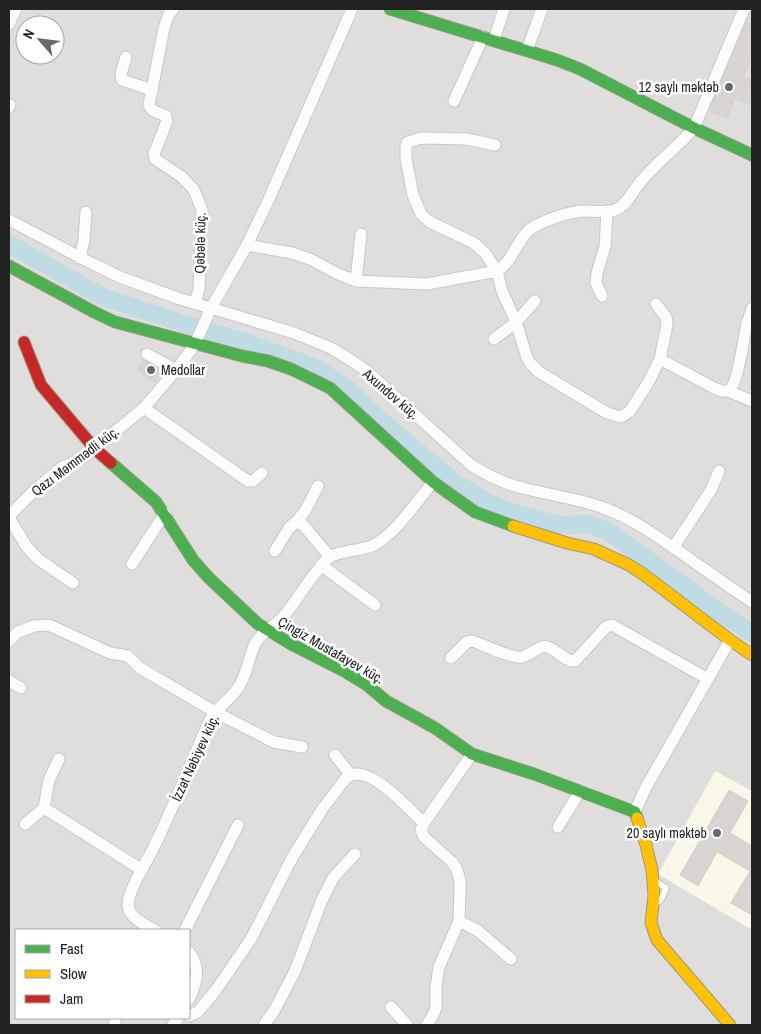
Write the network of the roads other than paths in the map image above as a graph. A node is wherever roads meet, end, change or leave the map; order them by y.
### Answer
1 (16, 9) edge
2 (172, 9) edge
3 (352, 9) edge
4 (390, 9) edge
5 (504, 9) edge
6 (542, 9) edge
7 (744, 9) edge
8 (9, 24) edge
9 (488, 38) junction
10 (527, 50) junction
11 (126, 57) dead end
12 (152, 90) junction
13 (454, 101) dead end
14 (694, 128) junction
15 (495, 145) dead end
16 (752, 155) edge
17 (607, 211) junction
18 (86, 212) dead end
19 (9, 220) edge
20 (361, 234) dead end
21 (247, 245) junction
22 (80, 258) junction
23 (9, 266) edge
24 (497, 270) junction
25 (356, 281) junction
26 (602, 296) dead end
27 (535, 301) dead end
28 (195, 303) junction
29 (656, 304) dead end
30 (752, 308) edge
31 (209, 312) junction
32 (516, 322) junction
33 (494, 339) dead end
34 (196, 340) junction
35 (24, 342) dead end
36 (147, 354) dead end
37 (660, 359) junction
38 (176, 370) junction
39 (728, 391) junction
40 (752, 401) edge
41 (144, 408) junction
42 (95, 449) junction
43 (719, 471) dead end
44 (262, 473) dead end
45 (433, 482) junction
46 (318, 486) dead end
47 (164, 513) junction
48 (9, 517) edge
49 (297, 522) junction
50 (673, 548) junction
51 (275, 551) dead end
52 (326, 561) junction
53 (132, 564) dead end
54 (74, 583) dead end
55 (752, 602) edge
56 (375, 605) dead end
57 (266, 630) junction
58 (730, 640) junction
59 (9, 641) edge
60 (752, 655) edge
61 (451, 658) dead end
62 (708, 679) junction
63 (9, 681) edge
64 (21, 688) dead end
65 (215, 712) junction
66 (302, 747) dead end
67 (472, 754) junction
68 (335, 755) dead end
69 (59, 759) dead end
70 (350, 774) junction
71 (580, 791) junction
72 (44, 808) junction
73 (635, 812) junction
74 (424, 823) junction
75 (25, 824) dead end
76 (238, 825) dead end
77 (558, 827) dead end
78 (355, 854) dead end
79 (142, 870) junction
80 (459, 921) junction
81 (153, 929) edge
82 (186, 929) edge
83 (190, 954) edge
84 (511, 959) dead end
85 (190, 997) edge
86 (391, 1007) dead end
87 (190, 1016) edge
88 (264, 1025) edge
89 (408, 1025) edge
90 (427, 1025) edge
91 (730, 1025) edge

1 - 8 street
2 - 12 street, Qəbələ küç.
3 - 21 street, Qazı Məmmədli küç.
4 - 9 street
5 - 9 street
6 - 10 street
7 - 14 street
9 - 10 street
9 - 13 street
10 - 14 street
11 - 12 street
12 - 28 street, Qəbələ küç.
14 - 16 street
14 - 17 street
15 - 24 street
17 - 24 street
17 - 26 street
18 - 22 street
19 - 22 street, Axundov küç.
20 - 25 street
21 - 25 street
21 - 31 street, Qazı Məmmədli küç.
22 - 28 street, Axundov küç.
23 - 34 street
24 - 25 street
24 - 32 street
27 - 32 street
28 - 31 street, Axundov küç.
29 - 37 street
30 - 39 street
31 - 34 street, Qazı Məmmədli küç.
31 - 50 street, Axundov küç.
32 - 33 street
32 - 37 street
34 - 38 street, Qazı Məmmədli küç.
34 - 45 street
35 - 42 street, Çingiz Mustafayev küç.
36 - 38 street
37 - 39 street
38 - 41 street, Qazı Məmmədli küç.
39 - 40 street
41 - 42 street, Qazı Məmmədli küç.
41 - 44 street
42 - 47 street, Çingiz Mustafayev küç.
42 - 48 street, Qazı Məmmədli küç.
43 - 50 street
45 - 52 street
45 - 58 street
46 - 49 street
47 - 53 street
47 - 57 street, Çingiz Mustafayev küç.
48 - 54 street
49 - 51 street
49 - 52 street
50 - 55 street, Axundov küç.
52 - 56 street
52 - 57 street, İzzət Nəbiyev küç.
57 - 65 street, İzzət Nəbiyev küç.
57 - 67 street, Çingiz Mustafayev küç.
58 - 60 street
58 - 62 street
59 - 65 street
61 - 62 street
62 - 73 street
63 - 64 street
65 - 66 street
65 - 79 street, İzzət Nəbiyev küç.
67 - 71 street, Çingiz Mustafayev küç.
67 - 74 street
68 - 70 street
69 - 72 street
70 - 74 street
70 - 87 street
71 - 73 street, Çingiz Mustafayev küç.
71 - 77 street
72 - 75 street
72 - 79 street
73 - 91 street
74 - 80 street
76 - 82 street
78 - 88 street
79 - 81 street, İzzət Nəbiyev küç.
80 - 84 street
80 - 90 street
83 - 85 street
86 - 89 street

